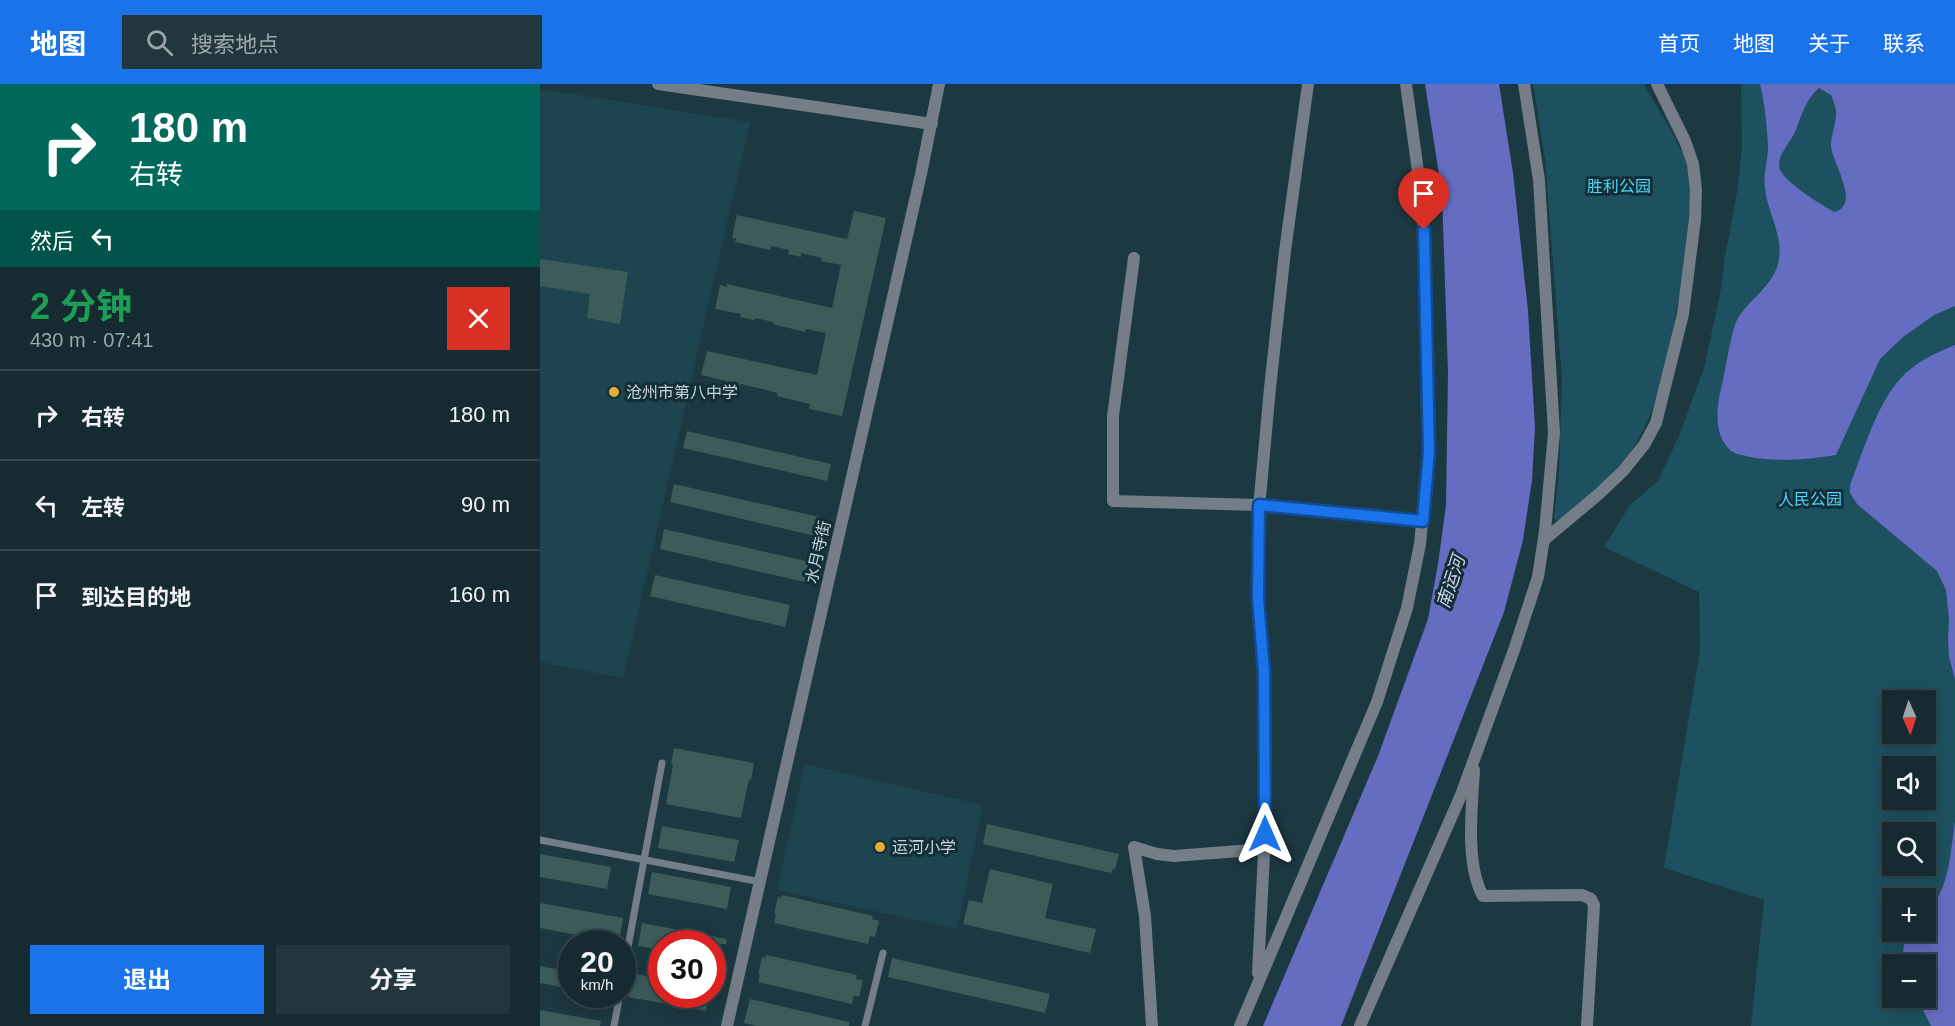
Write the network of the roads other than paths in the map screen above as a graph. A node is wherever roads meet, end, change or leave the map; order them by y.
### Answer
1 (658, 84) edge
2 (939, 84) edge
3 (1308, 84) edge
4 (1406, 84) edge
5 (1524, 84) edge
6 (1657, 84) edge
7 (932, 124) junction
8 (1134, 258) dead end
9 (1259, 505) junction
10 (1423, 521) junction
11 (1544, 540) junction
12 (1475, 757) junction
13 (662, 763) dead end
14 (540, 840) edge
15 (1264, 849) junction
16 (644, 860) junction
17 (760, 882) junction
18 (631, 930) edge
19 (883, 953) dead end
20 (1258, 983) junction
21 (617, 1008) edge
22 (614, 1026) edge
23 (727, 1026) edge
24 (865, 1026) edge
25 (1152, 1026) edge
26 (1240, 1026) edge
27 (1360, 1026) edge
28 (1587, 1026) edge

1 - 7 street
2 - 7 street, 水月寺街
3 - 9 street
4 - 10 street
5 - 11 street
6 - 11 street
7 - 17 street, 水月寺街
8 - 9 street
9 - 10 street
9 - 15 street
10 - 20 street
11 - 12 street
12 - 27 street
12 - 28 street
13 - 16 lane
14 - 16 lane
15 - 20 street
15 - 25 street
16 - 17 lane
16 - 18 lane
17 - 23 street, 水月寺街
19 - 24 lane
20 - 26 street
21 - 22 lane

